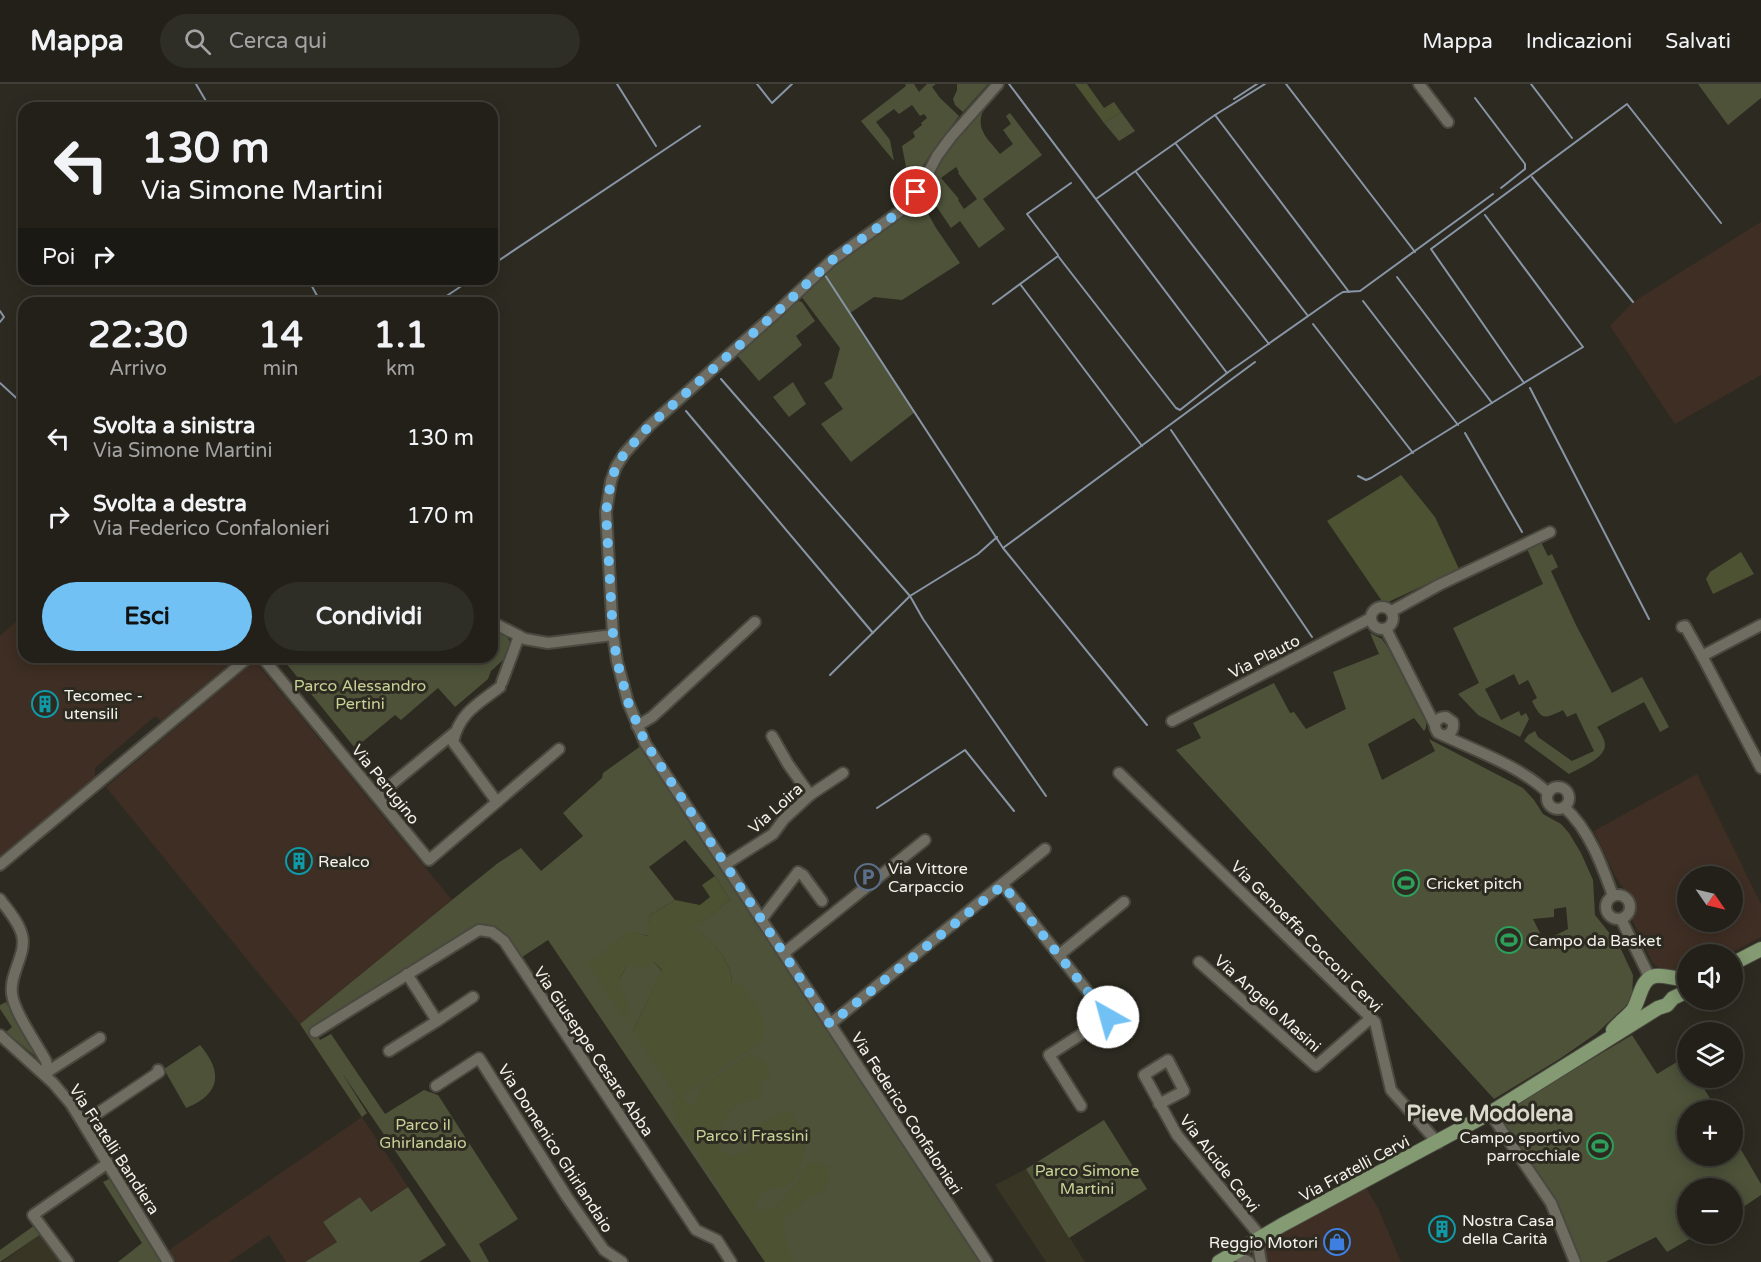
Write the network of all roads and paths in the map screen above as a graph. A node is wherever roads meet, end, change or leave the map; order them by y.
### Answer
1 (998, 84) edge
2 (1419, 84) edge
3 (1449, 122) dead end
4 (1550, 532) dead end
5 (1392, 611) junction
6 (1371, 618) junction
7 (755, 622) dead end
8 (498, 625) edge
9 (1761, 625) edge
10 (1682, 627) dead end
11 (1386, 629) junction
12 (613, 635) junction
13 (519, 636) junction
14 (1702, 657) junction
15 (242, 663) edge
16 (267, 663) edge
17 (1172, 721) dead end
18 (1439, 721) junction
19 (1454, 725) junction
20 (637, 726) junction
21 (454, 734) junction
22 (772, 736) dead end
23 (1444, 736) junction
24 (559, 749) dead end
25 (1479, 752) junction
26 (1761, 768) edge
27 (843, 773) dead end
28 (1119, 773) dead end
29 (381, 793) dead end
30 (1548, 793) junction
31 (810, 795) junction
32 (497, 802) junction
33 (1564, 807) junction
34 (925, 840) dead end
35 (1045, 849) dead end
36 (726, 864) junction
37 (0, 865) edge
38 (1003, 885) junction
39 (1613, 896) junction
40 (0, 899) edge
41 (822, 901) dead end
42 (1124, 902) dead end
43 (1621, 919) junction
44 (761, 920) junction
45 (1761, 949) edge
46 (783, 953) junction
47 (1059, 955) junction
48 (1743, 958) edge
49 (1199, 962) dead end
50 (407, 974) junction
51 (1650, 978) junction
52 (1666, 978) junction
53 (1677, 980) edge
54 (1642, 993) junction
55 (1677, 996) edge
56 (473, 997) dead end
57 (1673, 998) junction
58 (1658, 1008) junction
59 (1371, 1018) junction
60 (436, 1021) junction
61 (830, 1024) junction
62 (315, 1032) dead end
63 (0, 1035) edge
64 (100, 1038) dead end
65 (1597, 1047) junction
66 (389, 1051) dead end
67 (158, 1070) dead end
68 (44, 1074) junction
69 (436, 1086) dead end
70 (1159, 1104) dead end
71 (1081, 1106) dead end
72 (1490, 1113) junction
73 (83, 1123) junction
74 (1437, 1143) junction
75 (108, 1163) junction
76 (1259, 1238) junction
77 (1233, 1254) junction
78 (68, 1262) edge
79 (168, 1262) edge
80 (622, 1262) edge
81 (731, 1262) edge
82 (987, 1262) edge
83 (1219, 1262) edge
84 (1249, 1262) edge
85 (1261, 1262) edge
86 (1575, 1262) edge

1 - 12 street, Via Federico Confalonieri
2 - 3 street
4 - 5 street, Via Plauto
5 - 6 street, Via Plauto
5 - 11 street
6 - 11 street
6 - 17 street, Via Plauto
7 - 20 street
8 - 13 street
9 - 14 street
10 - 14 street
11 - 18 street
12 - 13 street
12 - 20 street, Via Federico Confalonieri
13 - 21 street, Via Perugino
14 - 26 street
15 - 37 street
16 - 32 street, Via Perugino
18 - 19 street
18 - 23 street
19 - 23 street
19 - 25 street
20 - 36 street, Via Federico Confalonieri
21 - 29 street, Via Perugino
21 - 32 street
22 - 31 street
23 - 25 street
24 - 32 street, Via Perugino
25 - 30 street
27 - 31 street, Via Loira
28 - 59 street, Via Genoeffa Cocconi Cervi
30 - 33 street
30 - 33 street
31 - 36 street, Via Loira
33 - 39 street
34 - 46 street
35 - 38 street
36 - 44 street, Via Federico Confalonieri
38 - 47 street
38 - 61 street
39 - 43 street
39 - 43 street
40 - 68 street
41 - 44 street
42 - 47 street
43 - 51 street
44 - 46 street, Via Federico Confalonieri
45 - 48 main road
46 - 61 street, Via Federico Confalonieri
47 - 71 street
49 - 59 street, Via Angelo Masini
50 - 60 street
50 - 62 street, Via Giuseppe Cesare Abba
50 - 81 street, Via Giuseppe Cesare Abba
51 - 52 main road
51 - 54 main road, Via Fratelli Cervi
52 - 53 main road
52 - 57 main road
54 - 58 main road
54 - 65 main road, Via Fratelli Cervi
55 - 57 main road, Via Fratelli Cervi
56 - 60 street
57 - 58 main road, Via Fratelli Cervi
58 - 65 main road, Via Fratelli Cervi
59 - 74 street, Via Genoeffa Cocconi Cervi
60 - 66 street
61 - 82 street, Via Federico Confalonieri
63 - 68 street, Via Fratelli Bandiera
64 - 68 street
65 - 72 main road, Via Fratelli Cervi
67 - 73 street
68 - 73 street, Via Fratelli Bandiera
69 - 80 street, Via Domenico Ghirlandaio
70 - 76 street, Via Alcide Cervi
72 - 74 main road, Via Fratelli Cervi
72 - 86 street
73 - 75 street, Via Fratelli Bandiera
74 - 76 main road, Via Fratelli Cervi
75 - 78 street
75 - 79 street, Via Fratelli Bandiera
76 - 77 main road, Via Fratelli Cervi
76 - 85 street
77 - 83 main road, Via Fratelli Cervi
77 - 84 street

